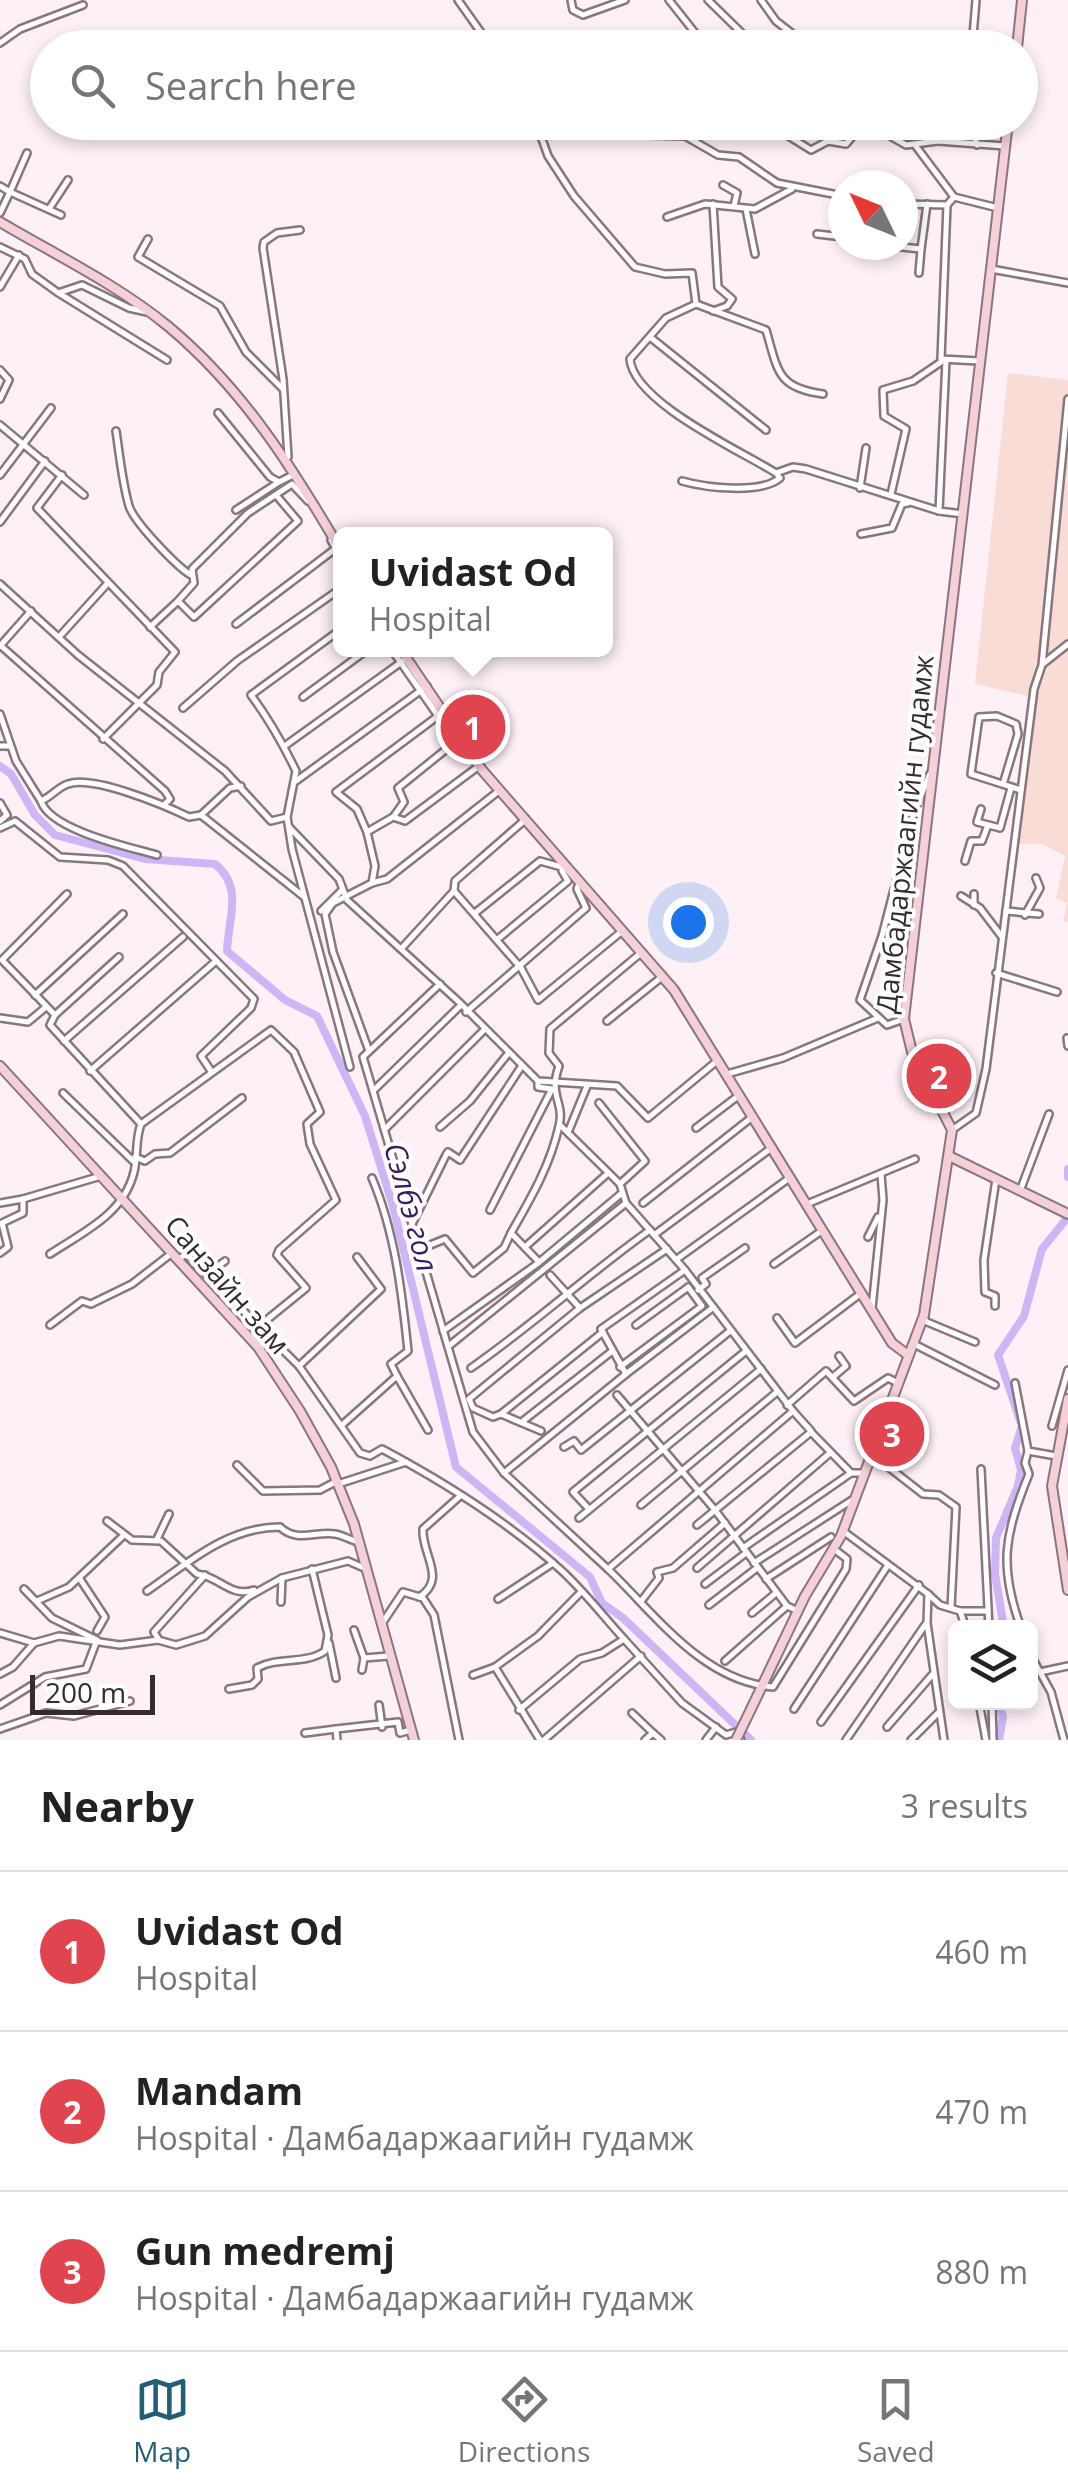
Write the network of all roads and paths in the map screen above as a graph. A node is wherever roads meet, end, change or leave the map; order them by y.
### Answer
1 (458, 0) edge
2 (572, 0) edge
3 (625, 0) edge
4 (669, 0) edge
5 (708, 0) edge
6 (760, 0) edge
7 (976, 0) edge
8 (1022, 0) edge
9 (83, 4) dead end
10 (479, 30) edge
11 (693, 30) edge
12 (739, 30) edge
13 (788, 30) edge
14 (974, 30) edge
15 (1019, 30) edge
16 (0, 43) edge
17 (542, 140) edge
18 (692, 140) edge
19 (792, 140) edge
20 (849, 140) edge
21 (894, 140) edge
22 (932, 140) edge
23 (943, 140) edge
24 (976, 140) edge
25 (1006, 140) edge
26 (828, 141) joint
27 (915, 145) junction
28 (978, 145) junction
29 (1006, 146) junction
30 (28, 153) dead end
31 (68, 180) dead end
32 (0, 186) edge
33 (723, 186) dead end
34 (792, 189) junction
35 (10, 192) junction
36 (828, 194) edge
37 (954, 196) junction
38 (713, 204) junction
39 (918, 204) edge
40 (926, 204) junction
41 (734, 206) junction
42 (946, 206) junction
43 (998, 208) junction
44 (746, 209) junction
45 (49, 210) junction
46 (0, 213) edge
47 (61, 214) dead end
48 (668, 217) dead end
49 (0, 222) edge
50 (300, 230) dead end
51 (817, 234) dead end
52 (828, 235) edge
53 (148, 239) dead end
54 (0, 247) edge
55 (918, 249) edge
56 (921, 249) junction
57 (754, 254) dead end
58 (19, 255) junction
59 (991, 270) junction
60 (920, 274) dead end
61 (1068, 283) edge
62 (0, 287) edge
63 (57, 292) junction
64 (696, 304) junction
65 (712, 311) junction
66 (150, 313) junction
67 (650, 336) junction
68 (167, 360) dead end
69 (980, 361) junction
70 (946, 362) junction
71 (0, 370) edge
72 (283, 390) junction
73 (823, 394) dead end
74 (0, 399) edge
75 (1068, 399) edge
76 (51, 408) dead end
77 (218, 414) dead end
78 (0, 425) edge
79 (766, 430) dead end
80 (116, 431) dead end
81 (23, 443) junction
82 (866, 448) dead end
83 (288, 457) junction
84 (44, 460) junction
85 (776, 473) junction
86 (295, 474) junction
87 (0, 475) edge
88 (62, 475) junction
89 (682, 480) dead end
90 (279, 482) junction
91 (860, 488) junction
92 (890, 494) junction
93 (84, 495) dead end
94 (276, 495) junction
95 (911, 502) junction
96 (314, 505) junction
97 (236, 510) dead end
98 (939, 512) junction
99 (963, 514) junction
100 (0, 522) edge
101 (862, 534) dead end
102 (333, 540) edge
103 (333, 553) edge
104 (192, 576) junction
105 (0, 584) edge
106 (107, 584) junction
107 (333, 594) edge
108 (178, 601) junction
109 (31, 612) junction
110 (236, 624) dead end
111 (150, 627) junction
112 (333, 635) edge
113 (59, 638) junction
114 (1068, 644) edge
115 (0, 646) edge
116 (357, 657) edge
117 (400, 657) edge
118 (403, 657) edge
119 (404, 661) junction
120 (1042, 665) junction
121 (423, 689) junction
122 (303, 697) dead end
123 (138, 704) junction
124 (183, 708) dead end
125 (0, 714) edge
126 (440, 714) junction
127 (103, 739) junction
128 (459, 739) junction
129 (0, 746) edge
130 (10, 746) junction
131 (286, 746) junction
132 (479, 766) junction
133 (930, 773) junction
134 (1004, 781) junction
135 (295, 782) junction
136 (241, 786) junction
137 (1011, 788) junction
138 (500, 790) junction
139 (1022, 790) junction
140 (41, 801) junction
141 (0, 804) edge
142 (164, 805) junction
143 (981, 809) dead end
144 (201, 816) junction
145 (287, 817) junction
146 (393, 817) junction
147 (526, 819) junction
148 (0, 824) edge
149 (988, 825) junction
150 (288, 828) junction
151 (367, 832) junction
152 (157, 855) dead end
153 (965, 861) dead end
154 (565, 868) junction
155 (1036, 878) dead end
156 (581, 882) junction
157 (372, 883) junction
158 (454, 892) junction
159 (67, 894) dead end
160 (974, 894) dead end
161 (344, 895) junction
162 (961, 896) dead end
163 (306, 898) junction
164 (974, 905) junction
165 (321, 911) dead end
166 (1006, 911) junction
167 (474, 913) junction
168 (123, 914) dead end
169 (1040, 914) dead end
170 (1025, 915) junction
171 (624, 930) junction
172 (183, 937) dead end
173 (1002, 937) junction
174 (498, 939) junction
175 (401, 949) junction
176 (642, 952) junction
177 (118, 957) dead end
178 (216, 961) junction
179 (522, 968) junction
180 (996, 973) junction
181 (663, 976) junction
182 (440, 984) junction
183 (1057, 992) dead end
184 (35, 996) junction
185 (462, 1005) junction
186 (46, 1006) junction
187 (466, 1012) junction
188 (55, 1015) junction
189 (0, 1018) edge
190 (878, 1018) junction
191 (904, 1020) junction
192 (607, 1022) dead end
193 (484, 1030) junction
194 (1067, 1038) edge
195 (64, 1041) junction
196 (1068, 1046) edge
197 (369, 1050) junction
198 (507, 1055) junction
199 (717, 1060) junction
200 (0, 1066) edge
201 (350, 1067) dead end
202 (520, 1067) junction
203 (90, 1071) junction
204 (211, 1071) junction
205 (725, 1074) junction
206 (587, 1086) junction
207 (552, 1087) junction
208 (373, 1091) junction
209 (63, 1093) dead end
210 (738, 1096) junction
211 (242, 1098) dead end
212 (599, 1103) dead end
213 (1049, 1114) dead end
214 (750, 1118) junction
215 (141, 1124) junction
216 (560, 1125) junction
217 (440, 1128) dead end
218 (696, 1128) dead end
219 (385, 1129) junction
220 (568, 1130) junction
221 (952, 1130) junction
222 (770, 1149) junction
223 (950, 1156) junction
224 (915, 1159) dead end
225 (135, 1160) junction
226 (607, 1174) junction
227 (881, 1174) junction
228 (101, 1176) junction
229 (372, 1178) dead end
230 (788, 1179) junction
231 (996, 1179) junction
232 (620, 1184) junction
233 (1020, 1191) junction
234 (622, 1192) junction
235 (23, 1199) junction
236 (122, 1199) junction
237 (0, 1202) edge
238 (642, 1202) dead end
239 (626, 1204) junction
240 (804, 1206) junction
241 (490, 1210) dead end
242 (880, 1213) junction
243 (1068, 1214) edge
244 (412, 1224) junction
245 (820, 1232) junction
246 (652, 1233) junction
247 (512, 1234) junction
248 (868, 1237) dead end
249 (525, 1247) junction
250 (746, 1248) dead end
251 (667, 1249) junction
252 (418, 1250) junction
253 (550, 1250) junction
254 (0, 1254) edge
255 (50, 1254) dead end
256 (175, 1256) junction
257 (356, 1257) dead end
258 (558, 1258) junction
259 (676, 1260) junction
260 (224, 1261) dead end
261 (538, 1261) junction
262 (774, 1264) dead end
263 (685, 1270) junction
264 (206, 1274) junction
265 (550, 1275) dead end
266 (693, 1287) junction
267 (566, 1292) junction
268 (860, 1294) junction
269 (995, 1306) dead end
270 (580, 1308) junction
271 (712, 1308) junction
272 (871, 1311) junction
273 (924, 1316) junction
274 (777, 1318) dead end
275 (50, 1325) dead end
276 (636, 1325) dead end
277 (258, 1328) junction
278 (730, 1330) junction
279 (443, 1331) junction
280 (603, 1332) junction
281 (975, 1342) dead end
282 (892, 1343) junction
283 (450, 1344) junction
284 (914, 1344) junction
285 (747, 1351) junction
286 (611, 1352) junction
287 (908, 1355) junction
288 (839, 1356) dead end
289 (905, 1365) junction
290 (300, 1366) junction
291 (620, 1367) junction
292 (471, 1368) dead end
293 (761, 1370) junction
294 (1068, 1370) edge
295 (626, 1374) junction
296 (398, 1376) junction
297 (832, 1377) junction
298 (898, 1383) junction
299 (1015, 1383) dead end
300 (995, 1386) dead end
301 (778, 1392) junction
302 (617, 1395) dead end
303 (1068, 1400) edge
304 (787, 1405) junction
305 (628, 1410) junction
306 (793, 1411) junction
307 (501, 1414) junction
308 (522, 1422) junction
309 (342, 1425) junction
310 (1052, 1426) dead end
311 (428, 1430) dead end
312 (541, 1431) dead end
313 (648, 1432) junction
314 (811, 1432) junction
315 (564, 1447) dead end
316 (1028, 1451) junction
317 (665, 1452) junction
318 (830, 1453) junction
319 (871, 1454) junction
320 (1056, 1456) junction
321 (406, 1462) junction
322 (237, 1465) dead end
323 (981, 1469) dead end
324 (681, 1472) junction
325 (504, 1473) junction
326 (852, 1473) junction
327 (864, 1473) junction
328 (337, 1482) junction
329 (697, 1490) junction
330 (460, 1498) junction
331 (854, 1499) junction
332 (641, 1505) dead end
333 (589, 1509) junction
334 (715, 1510) junction
335 (169, 1514) dead end
336 (579, 1518) dead end
337 (107, 1521) dead end
338 (725, 1523) junction
339 (697, 1525) dead end
340 (843, 1531) junction
341 (124, 1535) junction
342 (734, 1535) junction
343 (832, 1537) dead end
344 (157, 1539) junction
345 (361, 1543) junction
346 (834, 1549) junction
347 (744, 1551) junction
348 (553, 1563) junction
349 (186, 1564) junction
350 (755, 1565) junction
351 (888, 1565) junction
352 (697, 1568) dead end
353 (312, 1569) junction
354 (608, 1569) junction
355 (370, 1573) junction
356 (206, 1574) junction
357 (282, 1578) junction
358 (80, 1579) junction
359 (766, 1579) junction
360 (705, 1584) dead end
361 (919, 1585) junction
362 (24, 1588) dead end
363 (262, 1588) junction
364 (1068, 1590) edge
365 (147, 1591) dead end
366 (582, 1592) junction
367 (776, 1593) junction
368 (928, 1594) junction
369 (418, 1597) junction
370 (498, 1599) dead end
371 (642, 1600) junction
372 (36, 1601) junction
373 (281, 1602) dead end
374 (709, 1605) dead end
375 (788, 1606) junction
376 (951, 1608) junction
377 (798, 1611) junction
378 (960, 1611) junction
379 (988, 1612) junction
380 (752, 1613) dead end
381 (963, 1620) edge
382 (988, 1620) edge
383 (1018, 1620) edge
384 (383, 1622) junction
385 (927, 1623) junction
386 (354, 1630) dead end
387 (97, 1631) dead end
388 (0, 1632) edge
389 (328, 1635) junction
390 (624, 1639) junction
391 (97, 1640) junction
392 (160, 1641) junction
393 (34, 1643) junction
394 (641, 1656) junction
395 (392, 1657) junction
396 (364, 1658) junction
397 (725, 1661) dead end
398 (1068, 1666) edge
399 (495, 1667) junction
400 (1038, 1668) edge
401 (362, 1670) dead end
402 (1040, 1672) junction
403 (0, 1674) edge
404 (473, 1675) dead end
405 (932, 1676) junction
406 (336, 1678) dead end
407 (762, 1686) junction
408 (230, 1690) dead end
409 (130, 1702) dead end
410 (379, 1704) dead end
411 (0, 1705) edge
412 (794, 1709) dead end
413 (519, 1710) junction
414 (981, 1710) edge
415 (991, 1710) edge
416 (632, 1712) dead end
417 (939, 1712) junction
418 (821, 1722) dead end
419 (382, 1727) junction
420 (716, 1727) junction
421 (887, 1727) dead end
422 (0, 1729) edge
423 (336, 1730) junction
424 (305, 1733) dead end
425 (653, 1733) junction
426 (412, 1735) edge
427 (399, 1737) edge
428 (941, 1738) edge
429 (986, 1738) edge
430 (336, 1740) edge
431 (459, 1740) edge
432 (542, 1740) edge
433 (644, 1740) edge
434 (661, 1740) edge
435 (706, 1740) edge
436 (738, 1740) edge
437 (846, 1740) edge
438 (912, 1740) edge
439 (1064, 1740) edge

1 - 10 street
2 - 3 street
4 - 11 street
5 - 12 street
6 - 13 street
7 - 14 street
8 - 15 main road
9 - 16 street
17 - 64 street
18 - 34 street
19 - 26 street
20 - 26 street
21 - 27 street
22 - 27 street
23 - 28 street
24 - 28 street
25 - 29 main road, Дамбадаржаагийн гудамж
27 - 37 street
28 - 29 street
29 - 43 main road, Дамбадаржаагийн гудамж
30 - 35 street
31 - 45 street
32 - 35 street
33 - 41 street
34 - 36 street
34 - 44 street
35 - 45 street
35 - 46 street
37 - 42 street
37 - 43 street
38 - 41 street
38 - 48 street
38 - 65 street
39 - 40 street
40 - 42 street
40 - 56 street
41 - 44 street
42 - 70 street
43 - 59 main road, Дамбадаржаагийн гудамж
44 - 57 street
45 - 47 street
49 - 66 main road
50 - 72 street
51 - 52 street
53 - 72 street
54 - 58 street
55 - 56 street
56 - 60 street
58 - 62 street
58 - 63 street
59 - 61 street
59 - 69 main road, Дамбадаржаагийн гудамж
63 - 66 street
63 - 68 street
64 - 65 street
64 - 67 street
65 - 73 street
66 - 83 main road
67 - 79 street
67 - 85 street
69 - 70 street
69 - 99 main road, Дамбадаржаагийн гудамж
70 - 92 street
70 - 98 street
71 - 74 street
72 - 83 street
75 - 120 street
76 - 81 street
77 - 90 street
78 - 81 street
80 - 104 street
81 - 84 street
81 - 87 street
82 - 91 street
83 - 86 main road
84 - 88 street
84 - 100 street
85 - 89 street
85 - 91 street
86 - 90 street
86 - 96 main road
88 - 93 street
88 - 106 street
90 - 97 street
91 - 92 street
92 - 95 street
94 - 96 street
94 - 104 street
94 - 108 street
95 - 98 street
95 - 101 street
96 - 102 main road
98 - 99 street
99 - 133 main road, Дамбадаржаагийн гудамж
103 - 110 street
104 - 108 street
105 - 109 street
106 - 111 street
106 - 113 street
107 - 124 street
108 - 111 street
109 - 113 street
109 - 115 street
111 - 123 street
112 - 131 street
113 - 123 street
114 - 120 street
115 - 127 street
116 - 122 street
117 - 119 street
118 - 119 main road
119 - 121 main road
119 - 131 street
120 - 139 street
121 - 126 main road
121 - 135 street
123 - 127 street
123 - 136 street
125 - 130 street
126 - 128 main road
126 - 151 street
127 - 142 street
128 - 132 main road
128 - 146 street
129 - 130 street
130 - 140 street
131 - 135 street
132 - 138 main road
132 - 146 street
133 - 190 street
133 - 191 main road, Дамбадаржаагийн гудамж
134 - 134 street
134 - 137 street
135 - 145 street
136 - 144 street
136 - 145 street
137 - 139 street
137 - 149 street
138 - 147 main road
138 - 157 street
139 - 166 street
140 - 142 street
140 - 152 street
141 - 148 street
142 - 144 street
143 - 149 street
144 - 163 street
145 - 150 street
146 - 151 street
147 - 154 main road
147 - 158 street
148 - 178 street
149 - 153 street
150 - 161 street
150 - 163 street
151 - 157 street
154 - 156 main road
154 - 167 street
154 - 174 street
155 - 170 street
156 - 171 main road
156 - 179 street
157 - 161 street
158 - 167 street
158 - 175 street
159 - 184 street
160 - 164 street
161 - 165 street
161 - 175 street
161 - 197 street
162 - 164 street
163 - 201 street
164 - 173 street
166 - 170 street
166 - 173 street
167 - 174 street
168 - 184 street
169 - 170 street
171 - 176 main road
171 - 179 street
172 - 195 street
173 - 180 street
174 - 179 street
175 - 182 street
176 - 181 main road
176 - 207 street
177 - 188 street
178 - 203 street
178 - 204 street
179 - 187 street
180 - 183 street
180 - 221 street
181 - 192 street
181 - 199 main road
182 - 185 street
182 - 197 street
184 - 186 street
185 - 187 street
185 - 208 street
186 - 188 street
186 - 189 street
187 - 193 street
188 - 195 street
190 - 191 street
190 - 205 street
191 - 221 main road, Дамбадаржаагийн гудамж
193 - 198 street
193 - 219 street
194 - 196 street
195 - 203 street
197 - 208 street
198 - 202 street
198 - 217 street
199 - 205 main road
199 - 206 street
200 - 228 main road, Санзайн зам
202 - 207 street
202 - 244 street
203 - 215 street
204 - 215 street
204 - 277 street
205 - 210 main road
206 - 207 street
206 - 220 street
207 - 216 street
207 - 241 street
208 - 219 street
209 - 225 street
210 - 214 main road
210 - 218 street
211 - 225 street
212 - 232 street
213 - 233 street
214 - 222 main road
214 - 238 street
215 - 225 street
216 - 220 street
216 - 247 street
219 - 244 street
220 - 226 street
221 - 223 main road
222 - 230 main road
222 - 246 street
223 - 231 main road
223 - 273 main road
224 - 227 street
225 - 236 street
226 - 232 street
226 - 249 street
227 - 240 street
227 - 242 street
228 - 235 street
228 - 236 main road, Санзайн зам
229 - 296 street
230 - 240 main road
230 - 259 street
231 - 233 main road
231 - 269 street
232 - 234 street
233 - 243 main road
234 - 239 street
234 - 253 street
235 - 237 street
235 - 254 street
236 - 255 street
236 - 256 main road, Санзайн зам
239 - 246 street
239 - 258 street
240 - 245 main road
242 - 248 street
242 - 272 street
244 - 252 street
245 - 262 street
245 - 268 main road
246 - 251 street
246 - 267 street
247 - 249 street
247 - 252 street
249 - 261 street
250 - 266 street
251 - 259 street
251 - 270 street
252 - 279 street
253 - 258 street
253 - 261 street
256 - 264 street
256 - 275 street
256 - 328 main road, Санзайн зам
257 - 290 street
258 - 283 street
259 - 263 street
260 - 264 street
261 - 279 street
263 - 266 street
263 - 280 street
264 - 277 street
265 - 267 street
266 - 271 street
266 - 276 street
266 - 291 street
267 - 270 street
267 - 292 street
268 - 272 main road
268 - 274 street
270 - 307 street
271 - 278 street
271 - 295 street
272 - 282 main road
273 - 281 street
273 - 284 main road
277 - 290 street
278 - 285 street
278 - 305 street
279 - 283 street
280 - 286 street
280 - 307 street
282 - 284 main road
282 - 287 main road
282 - 289 main road
283 - 325 street
284 - 287 main road
284 - 300 street
285 - 293 street
285 - 313 street
286 - 291 street
286 - 308 street
287 - 289 main road
288 - 297 street
289 - 298 main road
290 - 309 street
291 - 295 street
293 - 301 street
293 - 317 street
294 - 310 street
295 - 325 street
296 - 309 street
296 - 311 street
297 - 298 street
297 - 304 street
298 - 319 main road
299 - 316 street
301 - 304 street
301 - 324 street
302 - 305 street
303 - 320 main road
304 - 306 street
305 - 313 street
305 - 315 street
306 - 314 street
306 - 329 street
307 - 308 street
308 - 312 street
309 - 321 street
313 - 317 street
313 - 333 street
314 - 318 street
314 - 334 street
316 - 320 street
316 - 383 street
317 - 324 street
317 - 333 street
318 - 326 street
318 - 342 street
319 - 327 main road
319 - 376 street
320 - 364 main road
321 - 328 street
321 - 330 street
322 - 328 street
323 - 379 street
324 - 329 street
324 - 332 street
325 - 354 street
326 - 327 street
326 - 347 street
327 - 331 main road
328 - 345 main road, Санзайн зам
329 - 334 street
329 - 354 street
330 - 348 street
330 - 369 street
331 - 340 main road
331 - 350 street
333 - 336 street
334 - 338 street
334 - 339 street
335 - 344 street
337 - 341 street
338 - 342 street
338 - 371 street
340 - 346 main road
340 - 351 street
341 - 344 street
341 - 358 street
342 - 347 street
342 - 352 street
343 - 359 street
344 - 349 street
345 - 349 street
345 - 355 main road, Санзайн зам
346 - 377 main road
346 - 407 street
347 - 350 street
347 - 360 street
348 - 366 street
348 - 370 street
349 - 356 street
349 - 365 street
350 - 359 street
350 - 374 street
351 - 361 street
351 - 412 street
353 - 355 street
353 - 357 street
353 - 389 street
354 - 371 street
355 - 384 main road, Санзайн зам
356 - 363 street
356 - 392 street
357 - 363 street
357 - 373 street
358 - 372 street
358 - 387 street
359 - 367 street
361 - 368 street
361 - 418 street
362 - 372 street
363 - 392 street
366 - 390 street
366 - 399 street
367 - 375 street
367 - 380 street
368 - 376 street
368 - 385 street
369 - 384 street
369 - 431 street
371 - 407 street
372 - 391 street
375 - 377 street
375 - 397 street
376 - 378 street
377 - 407 main road
378 - 379 street
378 - 381 street
379 - 382 street
384 - 395 main road, Санзайн зам
385 - 405 street
385 - 437 street
386 - 396 street
388 - 393 street
389 - 406 street
389 - 408 street
390 - 394 street
390 - 413 street
391 - 392 street
391 - 393 street
391 - 411 street
393 - 403 street
394 - 420 street
394 - 432 street
395 - 396 street
395 - 426 main road, Санзайн зам
396 - 401 street
398 - 402 street
399 - 404 street
399 - 413 street
400 - 402 street
402 - 439 street
405 - 417 street
405 - 421 street
407 - 436 main road, bridge
409 - 422 street
410 - 419 street
413 - 432 street
414 - 429 street
415 - 429 street
416 - 425 street
417 - 428 street
417 - 438 street
419 - 423 street
419 - 427 street
420 - 435 street
420 - 436 street
423 - 424 street
423 - 430 street
425 - 433 street
425 - 434 street
426 - 427 street

